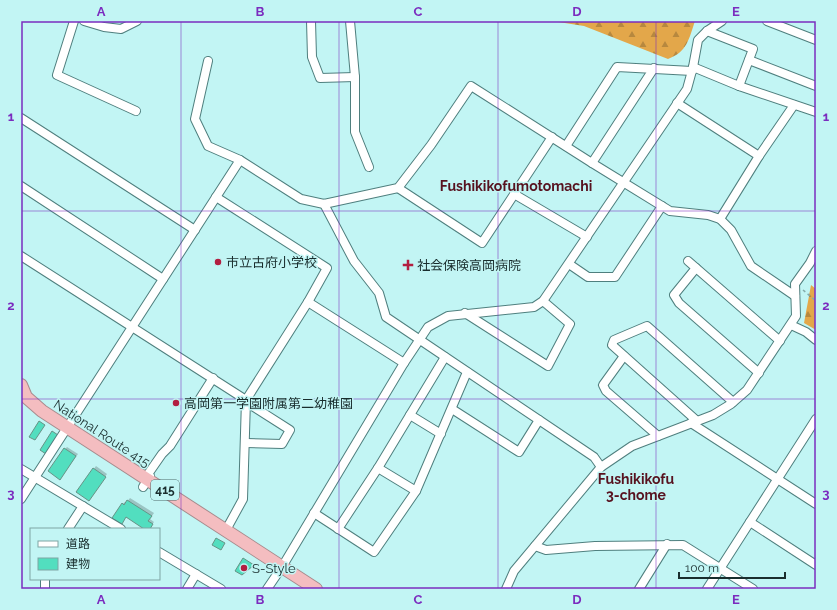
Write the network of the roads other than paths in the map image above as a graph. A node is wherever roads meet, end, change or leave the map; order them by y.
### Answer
1 (74, 21) edge
2 (84, 21) edge
3 (137, 21) edge
4 (311, 21) edge
5 (350, 21) edge
6 (722, 21) edge
7 (769, 21) edge
8 (707, 31) junction
9 (816, 40) edge
10 (749, 60) junction
11 (208, 61) dead end
12 (654, 68) junction
13 (693, 69) junction
14 (355, 77) junction
15 (739, 86) junction
16 (816, 86) edge
17 (677, 102) junction
18 (794, 105) junction
19 (136, 111) dead end
20 (816, 112) edge
21 (21, 118) edge
22 (552, 136) junction
23 (566, 146) junction
24 (758, 156) junction
25 (240, 160) junction
26 (592, 163) junction
27 (369, 167) dead end
28 (623, 182) junction
29 (21, 186) edge
30 (398, 188) junction
31 (514, 194) junction
32 (216, 197) junction
33 (324, 204) junction
34 (662, 206) junction
35 (720, 219) junction
36 (195, 230) junction
37 (587, 237) junction
38 (816, 250) edge
39 (21, 256) edge
40 (688, 261) dead end
41 (569, 264) junction
42 (696, 268) junction
43 (163, 279) junction
44 (795, 296) junction
45 (543, 301) junction
46 (308, 302) junction
47 (465, 314) junction
48 (791, 325) junction
49 (132, 327) junction
50 (419, 340) junction
51 (816, 340) edge
52 (780, 341) junction
53 (624, 356) junction
54 (445, 357) junction
55 (404, 363) junction
56 (467, 372) junction
57 (759, 373) junction
58 (213, 378) junction
59 (21, 385) edge
60 (246, 401) junction
61 (733, 402) junction
62 (452, 409) junction
63 (410, 415) junction
64 (816, 419) edge
65 (539, 420) junction
66 (694, 422) junction
67 (68, 427) junction
68 (441, 434) junction
69 (658, 436) junction
70 (246, 443) junction
71 (601, 467) junction
72 (378, 468) junction
73 (21, 469) edge
74 (35, 478) junction
75 (147, 479) junction
76 (777, 479) junction
77 (416, 491) junction
78 (21, 499) edge
79 (816, 504) edge
80 (83, 506) junction
81 (314, 513) junction
82 (750, 522) junction
83 (69, 528) edge
84 (119, 528) edge
85 (338, 529) junction
86 (226, 530) junction
87 (667, 544) junction
88 (534, 546) junction
89 (160, 553) edge
90 (816, 565) edge
91 (282, 567) junction
92 (721, 568) junction
93 (196, 574) junction
94 (188, 589) edge
95 (221, 589) edge
96 (267, 589) edge
97 (316, 589) edge
98 (506, 589) edge
99 (640, 589) edge
100 (707, 589) edge
101 (753, 589) edge

1 - 19 street
2 - 3 street
4 - 14 street
5 - 14 street
6 - 8 street
7 - 9 street
8 - 10 street
8 - 13 street
10 - 15 street
10 - 16 street
11 - 25 street
12 - 13 street
12 - 23 street
12 - 26 street
13 - 15 street
13 - 17 street
14 - 27 street
15 - 18 street
17 - 24 street
17 - 28 street
18 - 20 street
18 - 24 street
21 - 36 street
22 - 23 street
22 - 30 street
22 - 31 street
23 - 26 street
24 - 35 street
25 - 32 street
25 - 33 street
26 - 28 street
28 - 34 street
28 - 37 street
29 - 43 street
30 - 31 street
30 - 33 street
31 - 37 street
32 - 36 street
32 - 46 street
33 - 50 street
34 - 35 street
34 - 41 street
35 - 44 street
36 - 43 street
37 - 41 street
38 - 44 street
39 - 49 street
40 - 42 street
41 - 45 street
42 - 52 street
42 - 57 street
43 - 49 street
44 - 48 street
45 - 47 street
45 - 47 street
46 - 55 street
46 - 60 street
47 - 50 street
48 - 51 street
48 - 52 street
49 - 58 street
49 - 67 street
50 - 54 street
50 - 55 street
52 - 57 street
53 - 61 street
53 - 66 street
53 - 69 street
54 - 56 street
54 - 63 street
55 - 81 street
56 - 62 street
56 - 65 street
57 - 61 street
58 - 60 street
58 - 75 street
59 - 67 highway, National Route 415 / 415
60 - 70 street
60 - 70 street
61 - 66 street
62 - 65 street
62 - 68 street
63 - 68 street
63 - 72 street
64 - 76 street
65 - 71 street
66 - 69 street
66 - 76 street
67 - 74 street
67 - 75 highway, National Route 415 / 415
68 - 77 street
69 - 71 street
70 - 86 street
71 - 88 street
72 - 77 street
72 - 85 street
73 - 74 street
74 - 78 street
74 - 80 street
75 - 86 highway, National Route 415 / 415
76 - 79 street
76 - 82 street
77 - 85 street
80 - 83 street
80 - 84 street
81 - 85 street
81 - 91 street
82 - 90 street
82 - 92 street
86 - 91 highway, National Route 415 / 415
87 - 88 street
87 - 92 street
87 - 99 street
88 - 98 street
89 - 93 street
91 - 96 street
91 - 97 highway, National Route 415 / 415
92 - 100 street
92 - 101 street
93 - 94 street
93 - 95 street

